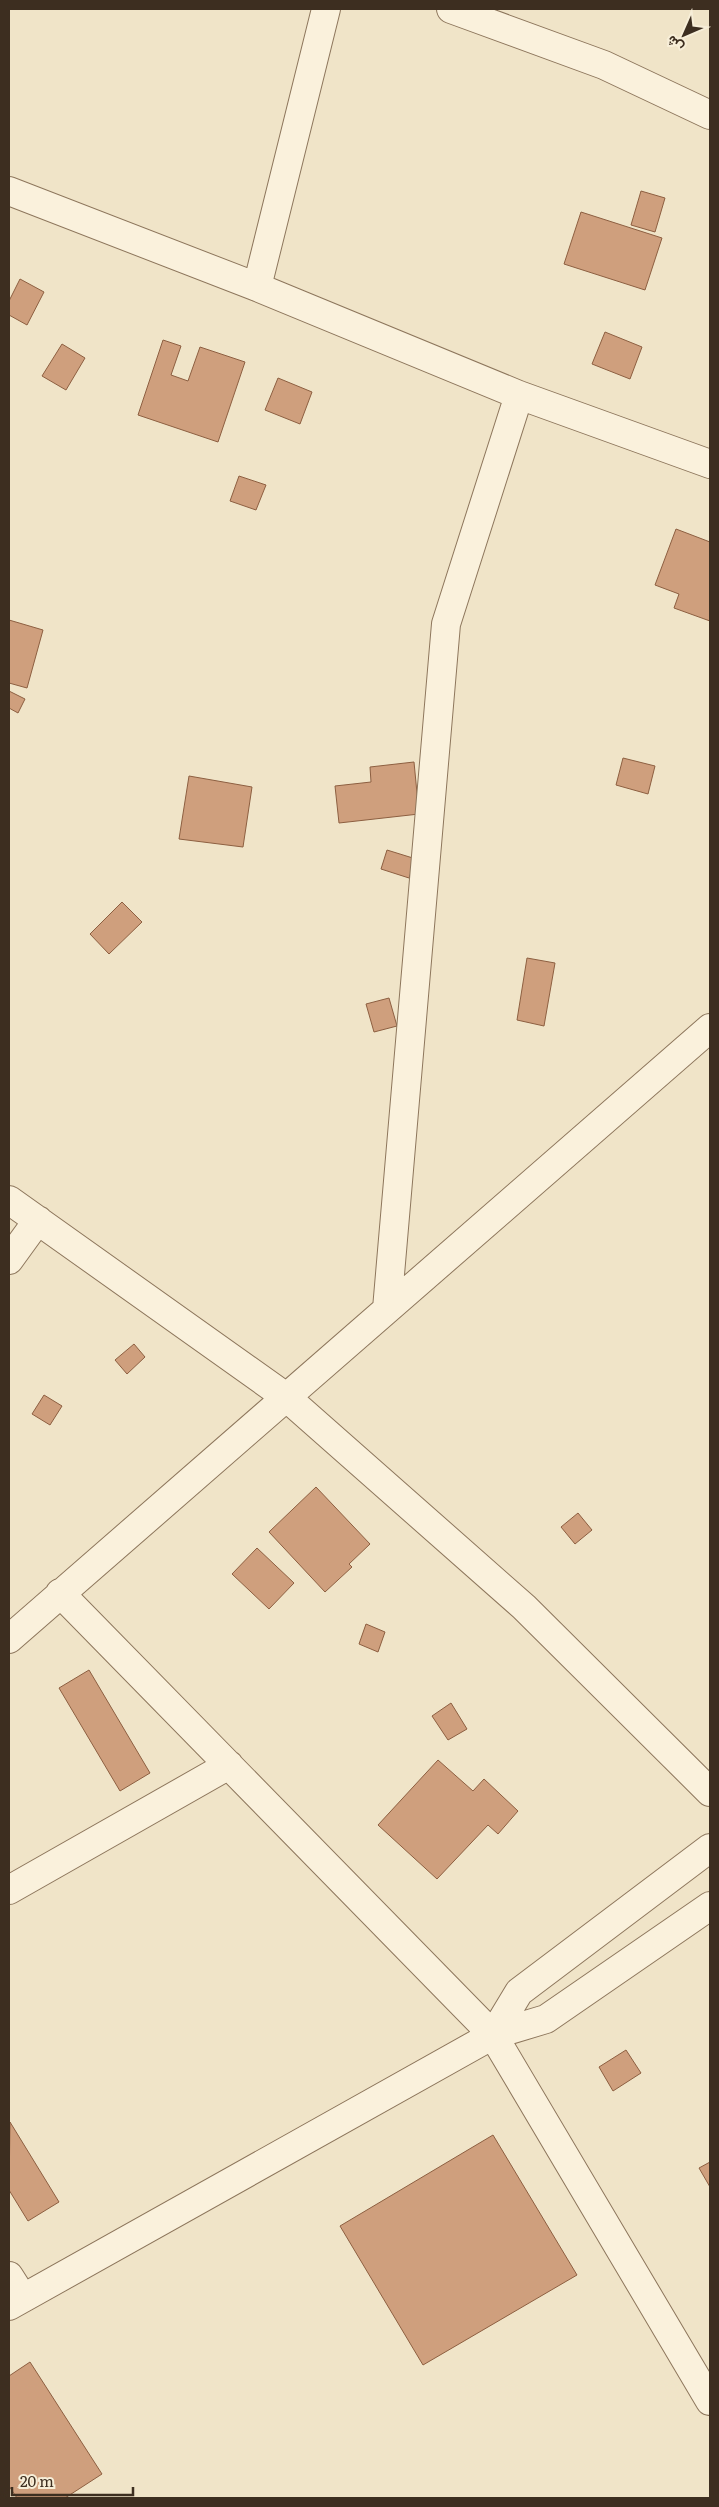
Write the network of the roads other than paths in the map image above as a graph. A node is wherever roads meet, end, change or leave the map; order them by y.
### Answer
1 (326, 9) edge
2 (452, 9) edge
3 (710, 115) edge
4 (9, 191) edge
5 (256, 287) junction
6 (519, 395) junction
7 (710, 464) edge
8 (710, 1028) edge
9 (9, 1200) edge
10 (38, 1220) junction
11 (9, 1260) edge
12 (387, 1309) junction
13 (286, 1397) junction
14 (60, 1593) junction
15 (9, 1639) edge
16 (228, 1765) junction
17 (710, 1792) edge
18 (710, 1848) edge
19 (9, 1890) edge
20 (710, 1906) edge
21 (493, 2035) junction
22 (13, 2293) edge
23 (710, 2401) edge

1 - 5 street
2 - 3 street
4 - 5 street
5 - 6 street
6 - 7 street
6 - 12 street
8 - 12 street
9 - 10 street
10 - 11 street
10 - 13 street
12 - 13 street
13 - 14 street
13 - 17 street
14 - 15 street
14 - 16 street
16 - 19 street
16 - 21 street
18 - 21 street
20 - 21 street
21 - 22 street
21 - 23 street

